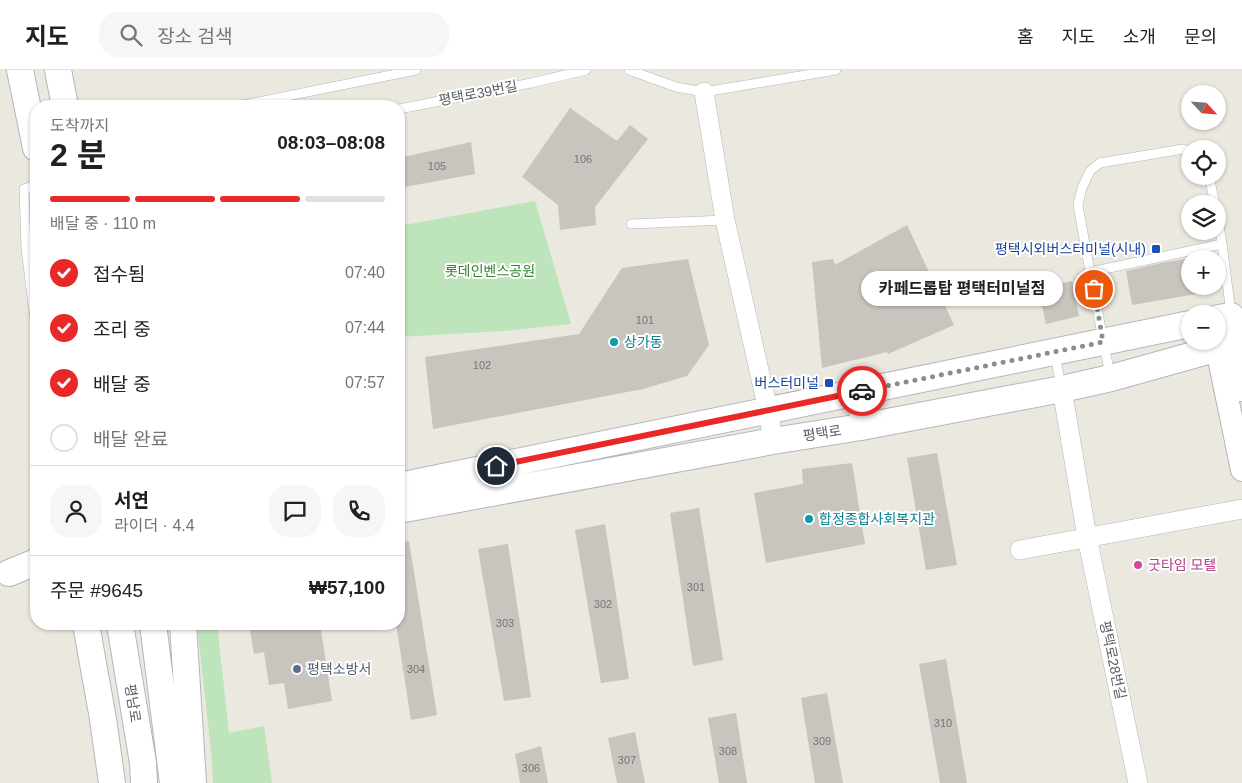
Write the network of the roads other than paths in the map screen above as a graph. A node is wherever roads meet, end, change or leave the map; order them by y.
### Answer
1 (20, 70) edge
2 (58, 70) edge
3 (416, 70) edge
4 (586, 70) edge
5 (628, 70) edge
6 (836, 70) edge
7 (704, 92) junction
8 (64, 100) edge
9 (268, 100) edge
10 (405, 108) edge
11 (30, 119) edge
12 (1181, 150) edge
13 (30, 187) edge
14 (726, 220) junction
15 (631, 224) dead end
16 (1221, 240) edge
17 (1222, 244) junction
18 (30, 272) edge
19 (1090, 272) junction
20 (1230, 316) edge
21 (1181, 326) edge
22 (1103, 342) junction
23 (1231, 345) edge
24 (1054, 352) junction
25 (1111, 378) junction
26 (1062, 389) junction
27 (1242, 390) edge
28 (856, 392) junction
29 (768, 410) junction
30 (861, 427) junction
31 (773, 441) junction
32 (1242, 470) edge
33 (405, 485) edge
34 (405, 509) edge
35 (1242, 509) edge
36 (1087, 537) junction
37 (1020, 550) dead end
38 (30, 564) edge
39 (5, 573) edge
40 (30, 573) edge
41 (87, 630) edge
42 (121, 630) edge
43 (154, 630) edge
44 (183, 630) edge
45 (112, 783) edge
46 (144, 783) edge
47 (173, 783) edge
48 (193, 783) edge
49 (1138, 783) edge

1 - 11 main road
2 - 8 main road
3 - 9 lane
4 - 10 lane, 평택로39번길
5 - 7 lane
6 - 7 lane
7 - 14 street
12 - 19 lane
13 - 18 lane
14 - 15 lane
14 - 29 street
16 - 17 lane
17 - 19 lane
17 - 20 lane
19 - 22 lane
20 - 23 street
21 - 22 main road
22 - 24 main road
22 - 25 lane
23 - 25 main road, 평택로
23 - 27 street
23 - 32 street
24 - 26 lane
24 - 28 main road
25 - 26 main road, 평택로
26 - 30 main road, 평택로
26 - 36 street, 평택로28번길
28 - 29 main road
28 - 30 street
29 - 31 street
29 - 33 main road
30 - 31 main road, 평택로
31 - 34 main road, 평택로
35 - 36 street
36 - 37 street
36 - 49 street, 평택로28번길
38 - 39 main road
39 - 40 main road
41 - 45 main road
42 - 46 main road, 평남로
43 - 47 main road
44 - 48 main road

